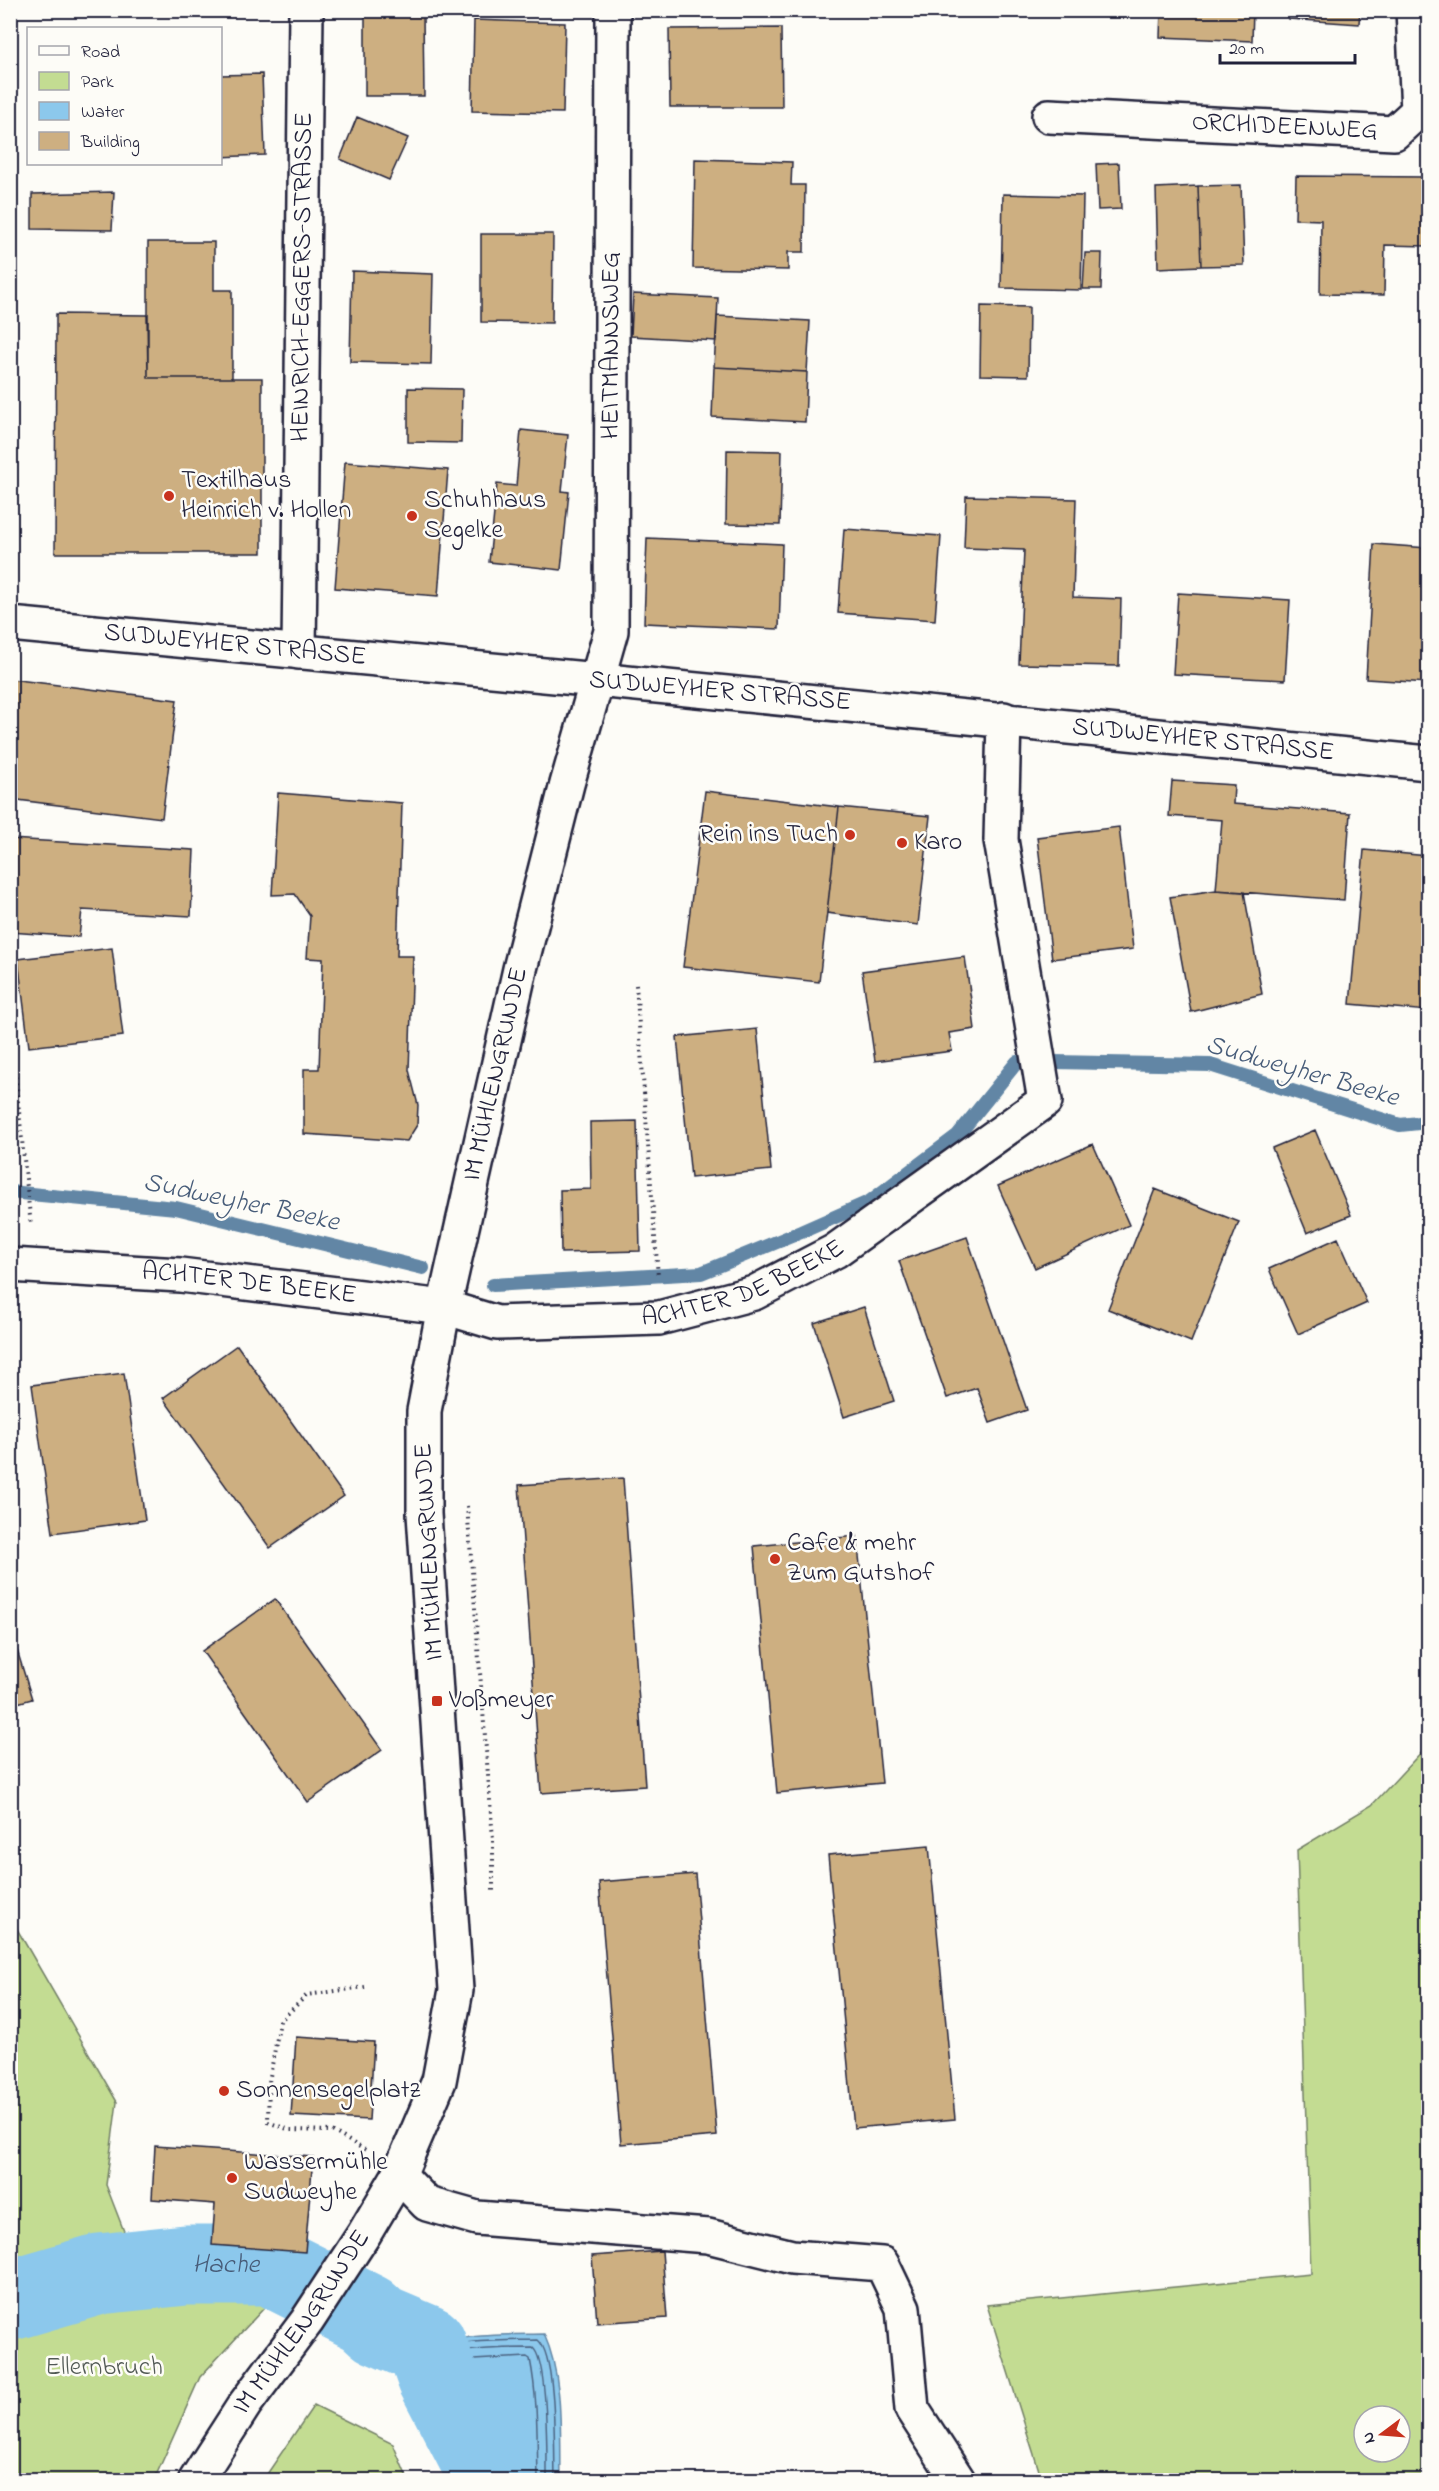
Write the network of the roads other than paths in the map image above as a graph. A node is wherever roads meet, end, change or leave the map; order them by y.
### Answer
1 (306, 10) edge
2 (614, 10) edge
3 (1418, 14) edge
4 (1049, 116) dead end
5 (10, 624) edge
6 (299, 652) junction
7 (597, 680) junction
8 (1004, 719) junction
9 (1428, 763) edge
10 (10, 1265) edge
11 (444, 1307) junction
12 (399, 2175) junction
13 (196, 2481) edge
14 (958, 2481) edge

1 - 6 street, HEINRICH-EGGERS-STRASSE
2 - 7 street, HEITMANNSWEG
3 - 4 street, ORCHIDEENWEG
5 - 6 street, SUDWEYHER STRASSE
6 - 7 street, SUDWEYHER STRASSE
7 - 8 street, SUDWEYHER STRASSE
7 - 11 street, IM MÜHLENGRUNDE
8 - 9 street, SUDWEYHER STRASSE
8 - 11 street, ACHTER DE BEEKE
10 - 11 street, ACHTER DE BEEKE
11 - 12 street, IM MÜHLENGRUNDE
12 - 13 street, IM MÜHLENGRUNDE
12 - 14 street

